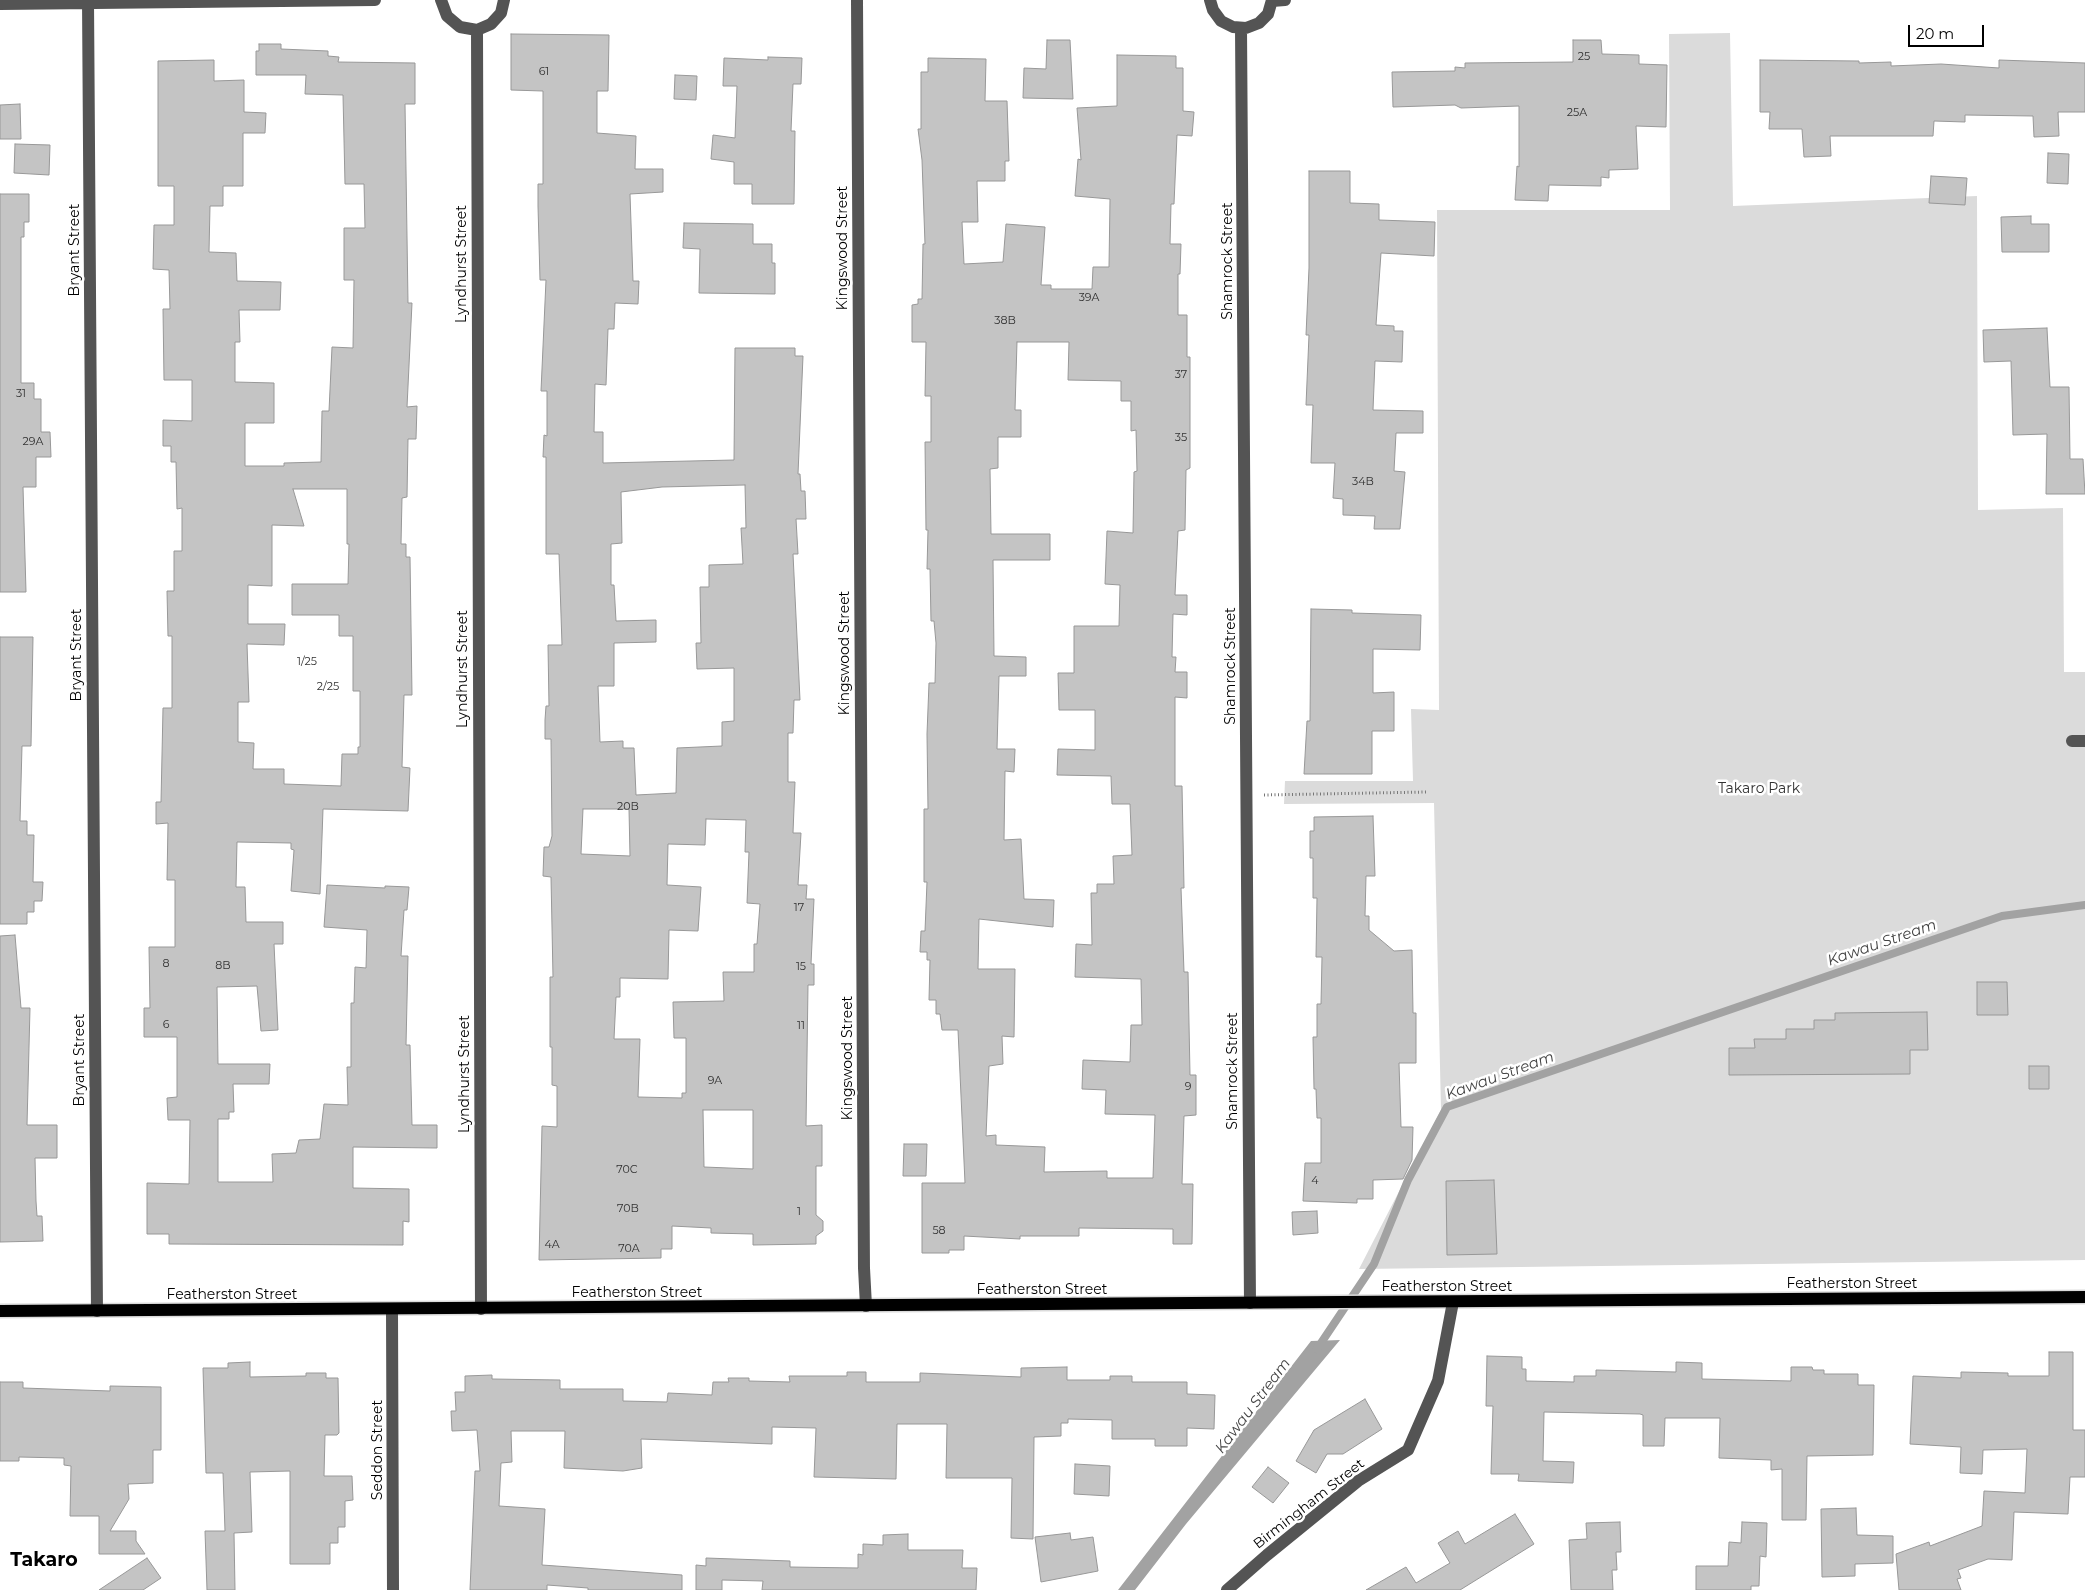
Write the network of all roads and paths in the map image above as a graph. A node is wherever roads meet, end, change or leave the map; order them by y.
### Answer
1 (375, 0) edge
2 (441, 0) edge
3 (504, 0) edge
4 (857, 0) edge
5 (1210, 0) edge
6 (1276, 0) edge
7 (88, 2) edge
8 (0, 4) edge
9 (1241, 28) junction
10 (477, 30) junction
11 (2085, 740) edge
12 (2072, 741) dead end
13 (1426, 792) dead end
14 (1247, 795) junction
15 (2085, 1297) edge
16 (1453, 1302) junction
17 (1250, 1303) junction
18 (866, 1306) junction
19 (481, 1309) junction
20 (392, 1310) junction
21 (97, 1311) junction
22 (0, 1312) edge
23 (393, 1590) edge
24 (1227, 1590) edge

1 - 7 street
2 - 10 street
3 - 10 street
4 - 18 street, Kingswood Street
5 - 9 street
6 - 9 street
7 - 8 street
7 - 21 street, Bryant Street
9 - 14 street, Shamrock Street
10 - 19 street, Lyndhurst Street
11 - 12 street
13 - 14 path
14 - 17 street, Shamrock Street
15 - 16 main road, Featherston Street
16 - 17 main road, Featherston Street
16 - 24 street, Birmingham Street
17 - 18 main road, Featherston Street
18 - 19 main road, Featherston Street
19 - 20 main road, Featherston Street
20 - 21 main road, Featherston Street
20 - 23 street, Seddon Street
21 - 22 main road, Featherston Street

